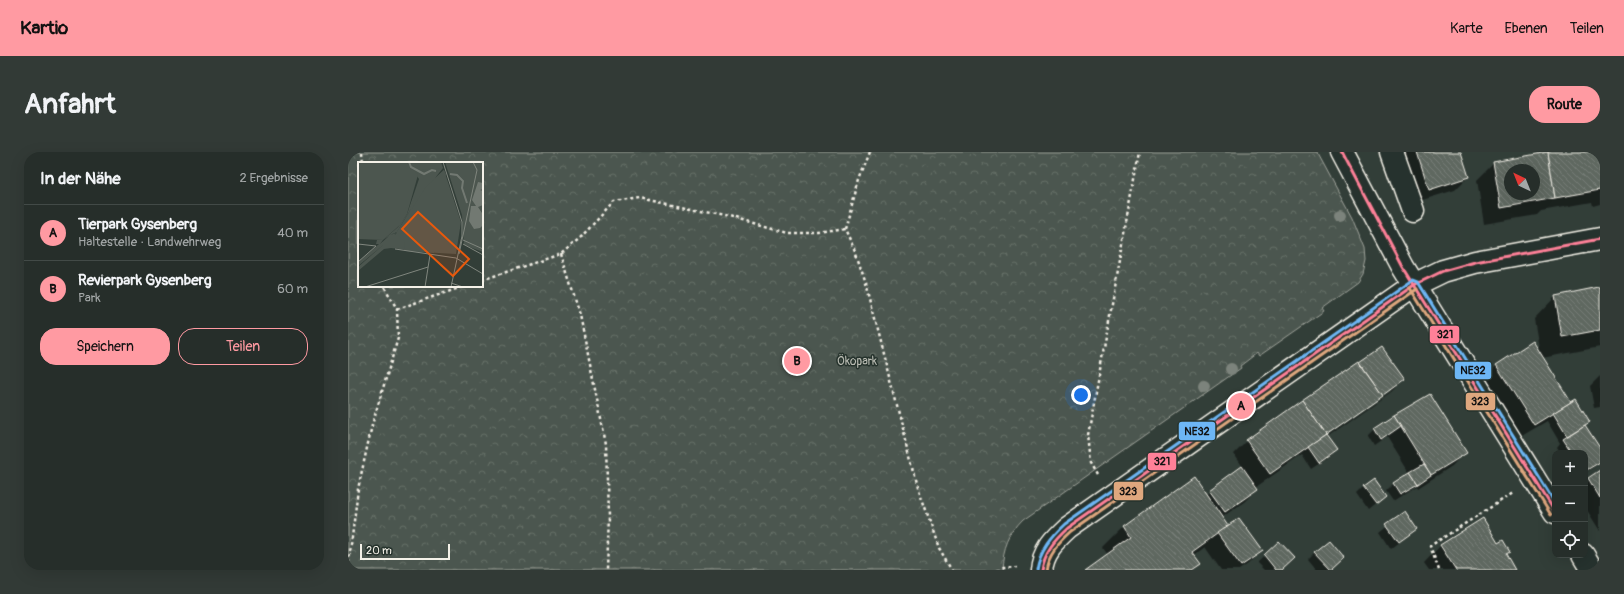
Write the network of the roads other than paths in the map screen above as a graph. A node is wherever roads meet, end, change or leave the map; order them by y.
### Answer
1 (1342, 152) edge
2 (1392, 152) edge
3 (1413, 211) dead end
4 (1600, 239) edge
5 (1414, 285) junction
6 (1552, 507) edge
7 (1585, 558) edge
8 (1042, 570) edge
9 (1592, 570) edge

1 - 5 street
2 - 3 street
4 - 5 street
5 - 6 street
5 - 8 street
7 - 9 street

